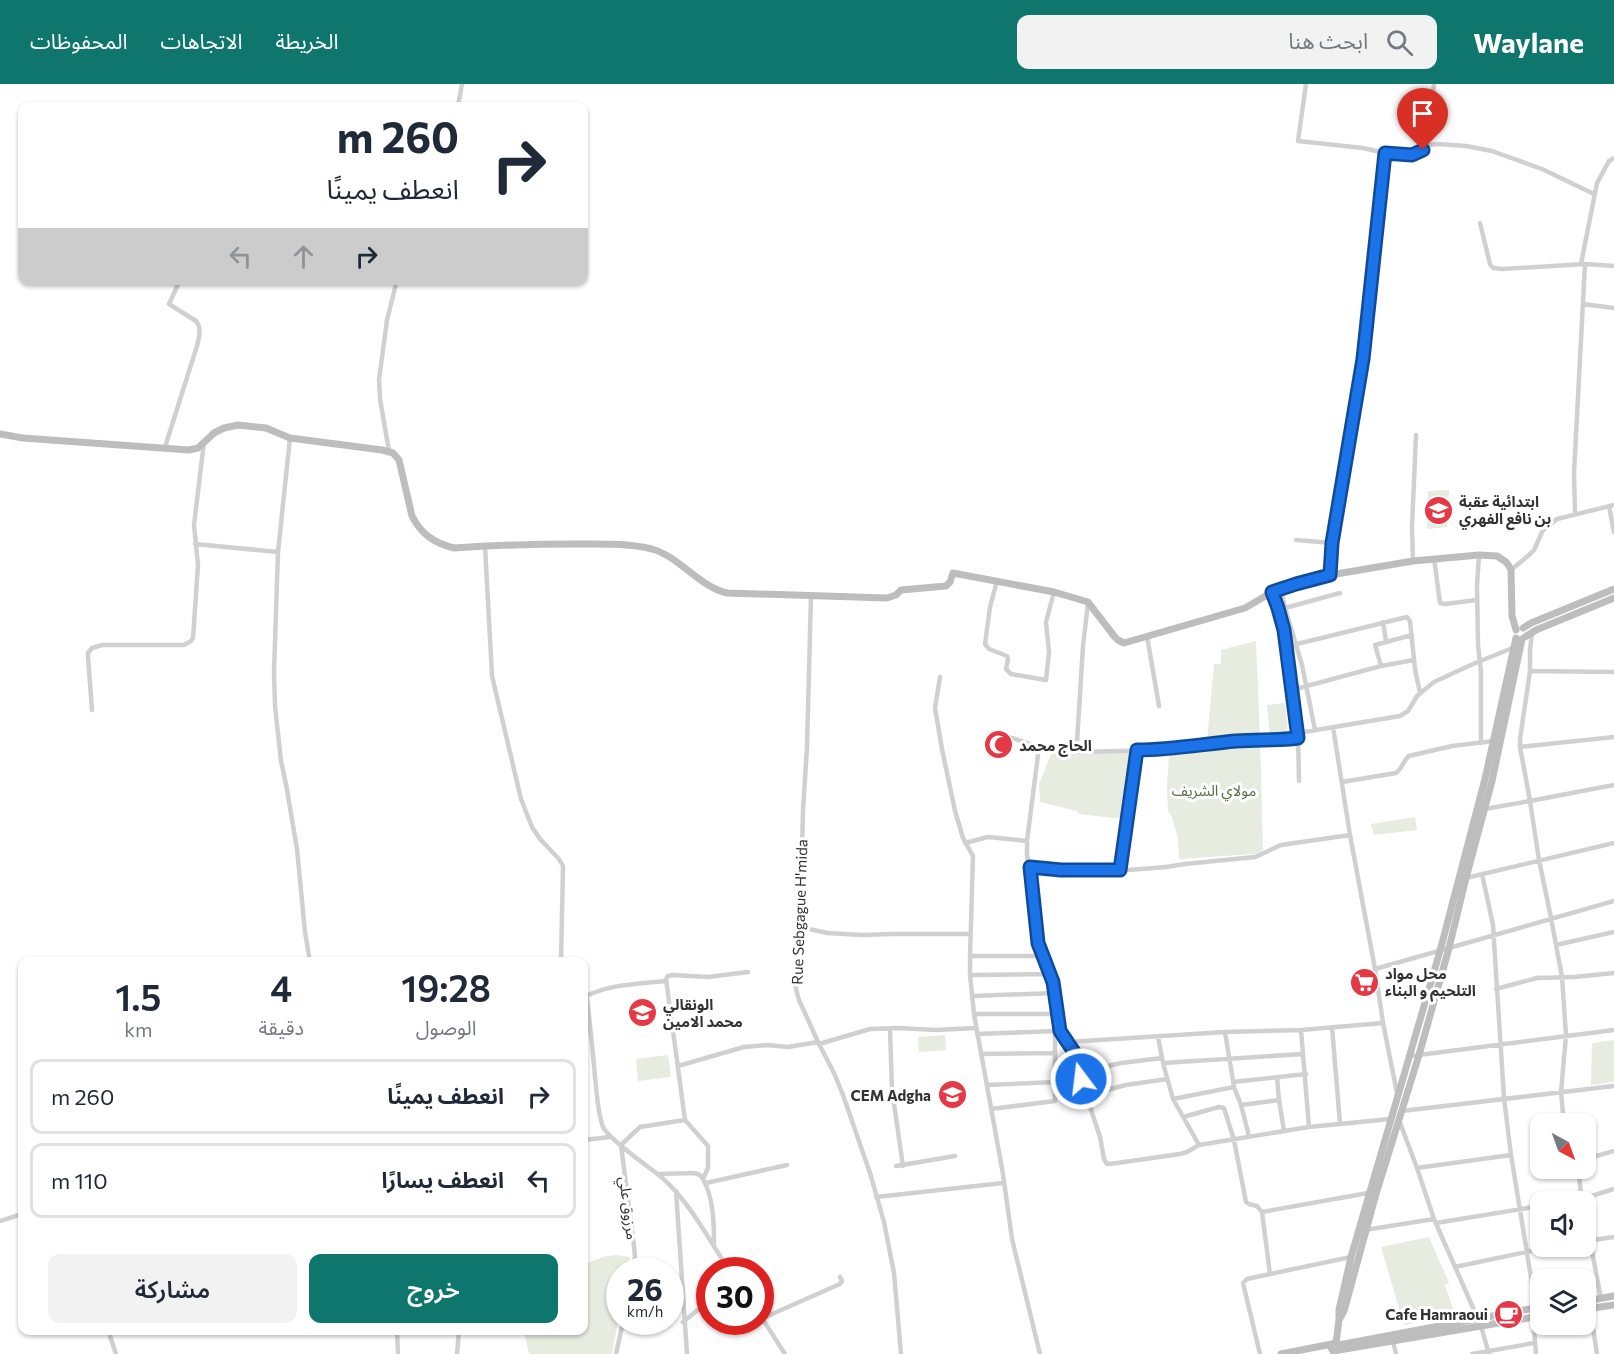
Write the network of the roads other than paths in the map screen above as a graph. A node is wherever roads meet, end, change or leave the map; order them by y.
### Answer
1 (462, 84) edge
2 (1306, 84) edge
3 (1434, 84) edge
4 (459, 102) edge
5 (1426, 147) junction
6 (1385, 153) junction
7 (1614, 158) edge
8 (1594, 194) junction
9 (1480, 223) dead end
10 (1583, 264) junction
11 (1614, 266) edge
12 (178, 285) edge
13 (396, 285) edge
14 (1583, 304) junction
15 (1614, 308) edge
16 (0, 434) edge
17 (1416, 435) dead end
18 (290, 438) junction
19 (204, 442) junction
20 (165, 447) junction
21 (388, 451) junction
22 (1612, 505) edge
23 (1575, 513) junction
24 (1614, 532) edge
25 (1296, 540) dead end
26 (1332, 543) junction
27 (195, 544) junction
28 (485, 546) junction
29 (278, 552) junction
30 (1479, 555) junction
31 (1434, 558) junction
32 (1413, 561) junction
33 (1511, 570) junction
34 (1330, 575) junction
35 (997, 581) junction
36 (1281, 588) junction
37 (1614, 589) edge
38 (1054, 592) junction
39 (1272, 592) junction
40 (1340, 593) dead end
41 (810, 596) junction
42 (1614, 598) edge
43 (1477, 600) junction
44 (1088, 602) junction
45 (1285, 608) junction
46 (1383, 622) junction
47 (1519, 629) junction
48 (1532, 632) junction
49 (1412, 635) junction
50 (1147, 636) junction
51 (1521, 638) junction
52 (1386, 641) junction
53 (1297, 644) junction
54 (1287, 648) junction
55 (1515, 648) junction
56 (1414, 660) junction
57 (1480, 661) junction
58 (1381, 666) junction
59 (1530, 671) junction
60 (1614, 672) edge
61 (940, 677) dead end
62 (1307, 686) junction
63 (1292, 690) junction
64 (1420, 693) junction
65 (1158, 706) dead end
66 (92, 710) dead end
67 (1333, 727) junction
68 (1315, 730) junction
69 (1000, 734) dead end
70 (1298, 736) junction
71 (1614, 737) edge
72 (1494, 741) junction
73 (1481, 743) junction
74 (1039, 747) junction
75 (1520, 747) junction
76 (1137, 750) junction
77 (1080, 752) junction
78 (1489, 780) junction
79 (1299, 781) dead end
80 (1342, 782) junction
81 (1614, 785) edge
82 (1530, 801) junction
83 (1485, 809) junction
84 (1350, 835) junction
85 (1027, 841) junction
86 (965, 843) junction
87 (1614, 843) edge
88 (1539, 860) junction
89 (1030, 867) junction
90 (1120, 870) junction
91 (1482, 874) junction
92 (1466, 878) junction
93 (1614, 901) edge
94 (1551, 918) junction
95 (800, 927) junction
96 (1614, 932) edge
97 (970, 934) junction
98 (1492, 936) junction
99 (1556, 945) junction
100 (1449, 948) junction
101 (1440, 951) junction
102 (970, 956) junction
103 (1043, 956) junction
104 (309, 957) edge
105 (561, 957) edge
106 (1375, 969) junction
107 (748, 972) dead end
108 (1614, 973) edge
109 (1051, 974) junction
110 (970, 975) junction
111 (1562, 977) junction
112 (666, 981) junction
113 (1496, 989) junction
114 (1055, 993) junction
115 (588, 994) edge
116 (972, 996) junction
117 (974, 1014) junction
118 (1057, 1014) junction
119 (588, 1021) edge
120 (1383, 1023) junction
121 (1332, 1027) junction
122 (890, 1029) junction
123 (1301, 1030) junction
124 (1614, 1030) edge
125 (977, 1031) junction
126 (1057, 1031) junction
127 (1225, 1032) junction
128 (1566, 1035) junction
129 (1158, 1036) junction
130 (1068, 1042) junction
131 (819, 1043) junction
132 (1499, 1044) junction
133 (1054, 1053) junction
134 (981, 1054) junction
135 (1303, 1054) junction
136 (1415, 1055) junction
137 (1229, 1058) junction
138 (1163, 1061) junction
139 (678, 1066) junction
140 (1079, 1073) junction
141 (1306, 1074) junction
142 (1277, 1077) junction
143 (1167, 1079) junction
144 (1055, 1082) junction
145 (1234, 1084) junction
146 (987, 1085) junction
147 (1614, 1086) edge
148 (1562, 1092) junction
149 (1087, 1095) junction
150 (1398, 1096) junction
151 (1503, 1098) junction
152 (1173, 1099) junction
153 (1280, 1100) junction
154 (1240, 1105) junction
155 (991, 1109) junction
156 (1401, 1111) junction
157 (1563, 1113) edge
158 (1183, 1118) junction
159 (1390, 1119) junction
160 (685, 1120) junction
161 (1399, 1120) junction
162 (1340, 1124) junction
163 (1309, 1127) junction
164 (1284, 1131) junction
165 (1249, 1136) junction
166 (610, 1137) junction
167 (588, 1140) edge
168 (1234, 1140) junction
169 (621, 1145) junction
170 (1199, 1145) junction
171 (1614, 1151) edge
172 (1511, 1155) junction
173 (955, 1156) dead end
174 (1596, 1156) edge
175 (786, 1165) dead end
176 (896, 1166) dead end
177 (903, 1166) junction
178 (1418, 1168) junction
179 (658, 1174) junction
180 (704, 1181) junction
181 (1003, 1183) junction
182 (1614, 1189) edge
183 (676, 1191) junction
184 (1368, 1193) junction
185 (1596, 1195) edge
186 (876, 1197) junction
187 (1530, 1207) edge
188 (1519, 1209) junction
189 (1262, 1212) junction
190 (18, 1215) edge
191 (0, 1221) edge
192 (1435, 1221) junction
193 (1365, 1230) junction
194 (1614, 1237) edge
195 (1596, 1240) edge
196 (714, 1247) junction
197 (1530, 1250) edge
198 (1527, 1251) junction
199 (635, 1257) edge
200 (680, 1257) edge
201 (721, 1257) edge
202 (1351, 1257) junction
203 (1591, 1257) edge
204 (1455, 1267) junction
205 (1530, 1269) edge
206 (1270, 1274) junction
207 (840, 1277) dead end
208 (1614, 1296) edge
209 (1601, 1299) junction
210 (1596, 1300) edge
211 (1614, 1305) edge
212 (1596, 1308) edge
213 (1530, 1310) edge
214 (696, 1311) edge
215 (774, 1312) edge
216 (1530, 1318) edge
217 (1339, 1320) junction
218 (684, 1321) edge
219 (1480, 1323) junction
220 (684, 1330) edge
221 (110, 1335) edge
222 (397, 1335) edge
223 (459, 1335) edge
224 (620, 1335) edge
225 (773, 1335) edge
226 (1535, 1335) edge
227 (1594, 1335) edge
228 (1393, 1341) junction
229 (1534, 1343) junction
230 (1335, 1349) edge
231 (1489, 1353) edge
232 (116, 1354) edge
233 (398, 1354) edge
234 (457, 1354) edge
235 (616, 1354) edge
236 (687, 1354) edge
237 (785, 1354) edge
238 (901, 1354) edge
239 (1040, 1354) edge
240 (1260, 1354) edge
241 (1285, 1354) edge
242 (1308, 1354) edge
243 (1395, 1354) edge
244 (1472, 1354) edge
245 (1536, 1354) edge
246 (1598, 1354) edge

1 - 4 street
2 - 6 street
3 - 5 street
5 - 6 street
5 - 8 street
6 - 26 street
7 - 8 street
8 - 10 street
9 - 10 street
10 - 11 street
10 - 14 street
12 - 20 street
13 - 21 street
14 - 15 street
14 - 23 street
16 - 20 street
17 - 32 street
18 - 19 street
18 - 21 street
18 - 29 street
19 - 20 street
19 - 27 street
21 - 28 street
22 - 23 street
22 - 24 street
23 - 33 street
25 - 26 street
26 - 34 street
27 - 29 street
27 - 66 street
28 - 41 street
28 - 105 street
29 - 104 street
30 - 31 street
30 - 33 street
30 - 43 street
31 - 32 street
31 - 43 street
32 - 34 street
33 - 47 street
34 - 36 street
35 - 38 street
35 - 38 street
35 - 41 street
36 - 39 street
36 - 45 street
37 - 47 street
38 - 44 street
39 - 50 street
39 - 54 street
40 - 45 street
41 - 95 street, Rue Sebgague H'mida
42 - 48 street
43 - 57 street
44 - 50 street
44 - 77 street
45 - 53 street
46 - 49 street
46 - 52 street
46 - 53 street
47 - 51 street
48 - 51 street
48 - 59 street
49 - 52 street
49 - 56 street
50 - 65 street
51 - 55 street
51 - 78 street
52 - 58 street
53 - 54 street
53 - 62 street
54 - 63 street
55 - 57 street
55 - 72 street
56 - 58 street
56 - 64 street
57 - 64 street
57 - 73 street
58 - 62 street
59 - 60 street
59 - 75 street
61 - 86 street
62 - 63 street
62 - 68 street
63 - 70 street
64 - 67 street
67 - 68 street
67 - 80 street
68 - 70 street
69 - 74 street
70 - 76 street
70 - 79 street
71 - 75 street
72 - 73 street
72 - 78 street
73 - 80 street
74 - 77 street
74 - 85 street
75 - 82 street
76 - 77 street
76 - 90 street
78 - 83 street
78 - 101 street
80 - 84 street
81 - 82 street
82 - 83 street
82 - 88 street
83 - 92 street
84 - 90 street
84 - 106 street
85 - 86 street
85 - 89 street
86 - 97 street
87 - 88 street
88 - 91 street
88 - 94 street
89 - 90 street
89 - 103 street
91 - 92 street
91 - 98 street
92 - 100 street
93 - 94 street
94 - 98 street
94 - 99 street
95 - 97 street
95 - 131 street, Rue Sebgague H'mida
96 - 99 street
97 - 102 street
98 - 100 street
98 - 113 street
99 - 111 street
100 - 101 street
100 - 136 street
101 - 106 street
101 - 136 street
102 - 103 street
102 - 110 street
103 - 109 street
106 - 120 street
107 - 112 street
108 - 111 street
109 - 110 street
109 - 114 street
110 - 116 street
111 - 113 street
111 - 128 street
112 - 115 street
112 - 139 street
113 - 132 street
114 - 116 street
114 - 118 street
116 - 117 street
117 - 118 street
117 - 125 street
118 - 126 street
119 - 166 street
120 - 121 street
120 - 150 street
121 - 123 street
121 - 162 street
122 - 125 street
122 - 131 street
122 - 177 street
123 - 127 street
123 - 135 street
124 - 128 street
125 - 126 street
125 - 134 street
126 - 130 street
126 - 133 street
127 - 129 street
127 - 137 street
128 - 132 street
128 - 148 street
129 - 130 street
129 - 138 street
130 - 140 street
131 - 139 street
131 - 186 street, Rue Sebgague H'mida
132 - 136 street
132 - 151 street
133 - 134 street
133 - 144 street
134 - 146 street
135 - 137 street
135 - 141 street
136 - 150 street
136 - 156 street
137 - 138 street
137 - 145 street
138 - 140 street
138 - 143 street
139 - 160 street
140 - 149 street
141 - 142 street
141 - 163 street
142 - 145 street
142 - 153 street
143 - 149 street
143 - 152 street
144 - 146 street
144 - 155 street
145 - 152 street
145 - 154 street
146 - 155 street
147 - 148 street
148 - 151 street
148 - 157 street
149 - 170 street
150 - 159 street
151 - 156 street
151 - 172 street
152 - 158 street
153 - 154 street
153 - 164 street
154 - 165 street
155 - 181 street
156 - 159 street
156 - 161 street
158 - 168 street
158 - 170 street
159 - 162 street
159 - 184 street
160 - 169 street
160 - 180 street
161 - 178 street
161 - 193 street
162 - 163 street
163 - 164 street
164 - 165 street
165 - 168 street
166 - 167 street
166 - 169 street
168 - 170 street
168 - 189 street
169 - 179 street
169 - 199 street, مرزوق علي
171 - 174 street
172 - 178 street
172 - 188 street
173 - 177 street
175 - 180 street
176 - 177 street
178 - 192 street
179 - 180 street
179 - 183 street
180 - 196 street
181 - 186 street
181 - 239 street
182 - 185 street
183 - 196 street
183 - 200 street
184 - 189 street
184 - 202 street
186 - 238 street, Rue Sebgague H'mida
187 - 188 street
188 - 192 street
188 - 198 street
189 - 206 street
190 - 191 street
192 - 193 street
192 - 204 street
193 - 217 street
194 - 195 street
196 - 201 street
197 - 198 street
198 - 204 street
198 - 205 street
202 - 206 street
202 - 217 street
203 - 209 street
204 - 219 street
206 - 240 street
207 - 215 street
208 - 209 street
209 - 210 street
211 - 212 street
213 - 219 street
214 - 218 street
216 - 219 street
217 - 230 street
219 - 228 street
219 - 230 street
219 - 231 street
220 - 236 street
221 - 232 street
222 - 233 street
223 - 234 street
224 - 235 street
225 - 237 street
226 - 229 street
227 - 246 street
228 - 230 street
228 - 243 street
229 - 231 street
229 - 245 street
230 - 241 street
230 - 242 street
231 - 244 street

